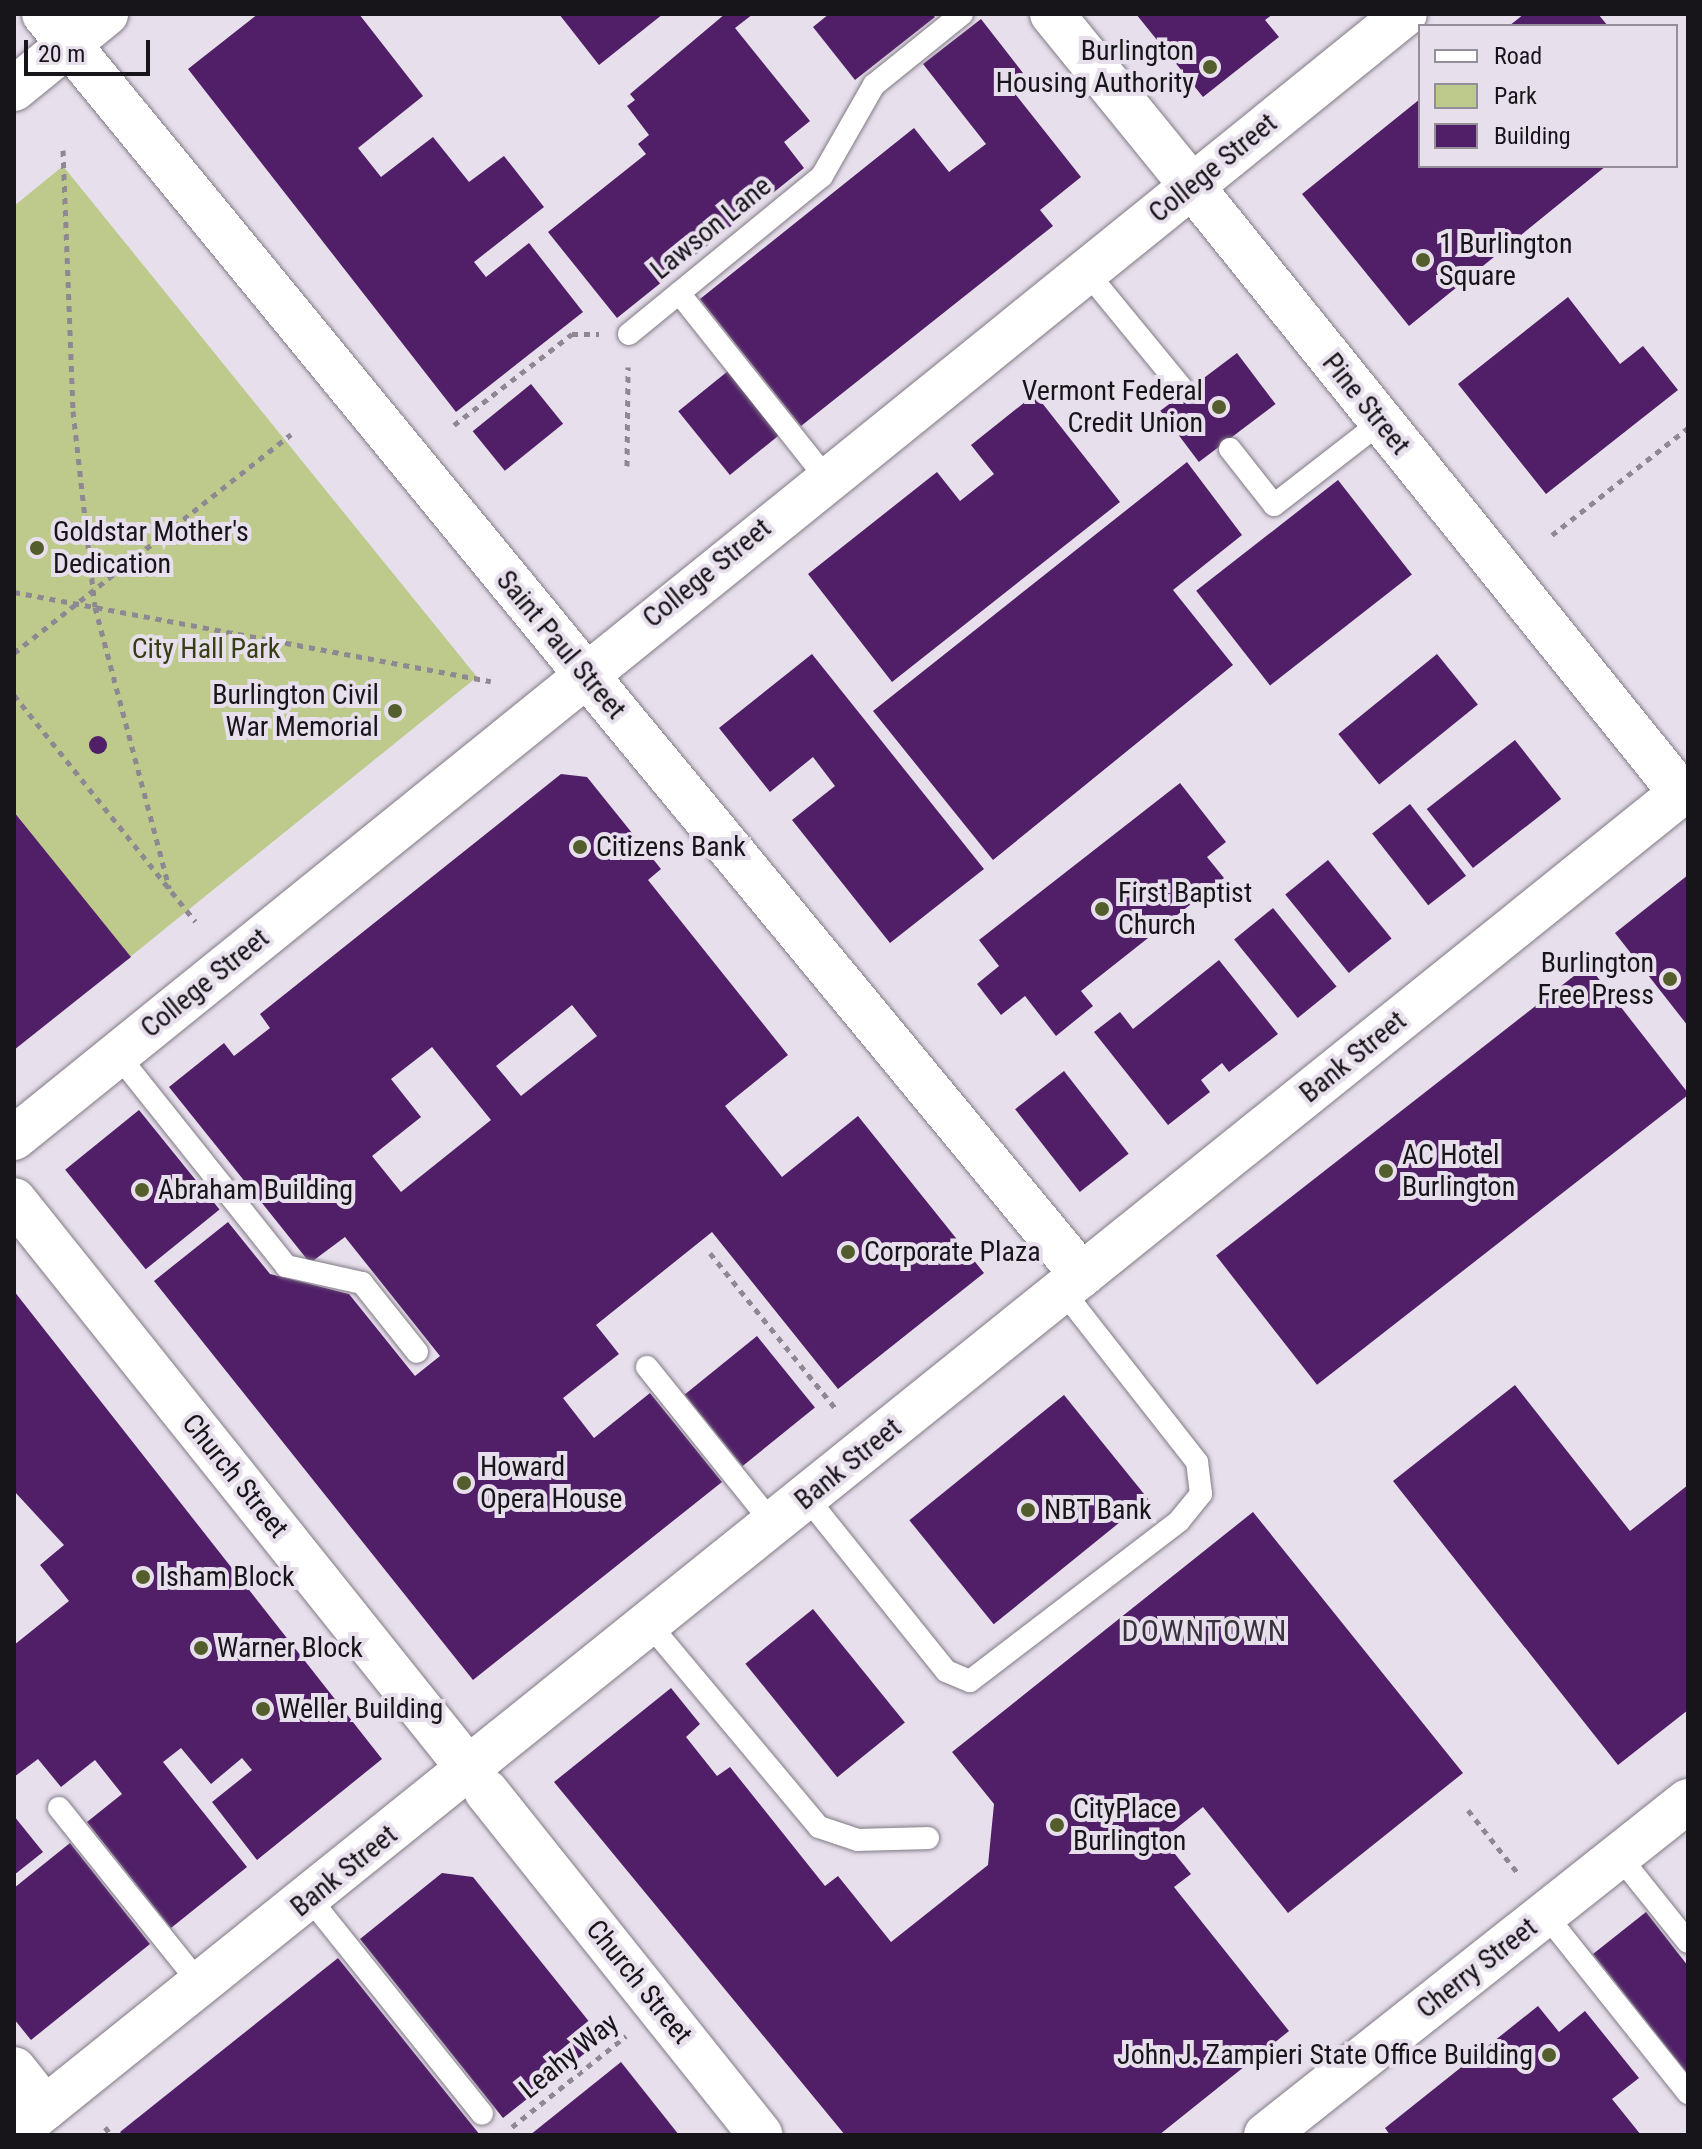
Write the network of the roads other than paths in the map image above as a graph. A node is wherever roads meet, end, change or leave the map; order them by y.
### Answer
1 (106, 14) edge
2 (962, 14) edge
3 (1052, 14) edge
4 (1405, 14) edge
5 (56, 29) edge
6 (14, 89) edge
7 (1191, 185) junction
8 (1085, 270) junction
9 (679, 293) junction
10 (629, 334) road end
11 (1181, 387) dead end
12 (1381, 422) junction
13 (1230, 449) dead end
14 (826, 478) junction
15 (584, 672) junction
16 (1685, 797) edge
17 (117, 1054) junction
18 (14, 1138) edge
19 (14, 1200) edge
20 (1072, 1282) junction
21 (417, 1352) dead end
22 (647, 1367) dead end
23 (807, 1498) junction
24 (774, 1525) junction
25 (650, 1625) junction
26 (456, 1753) dead end
27 (486, 1791) dead end
28 (1688, 1801) edge
29 (59, 1808) dead end
30 (928, 1838) dead end
31 (1619, 1856) junction
32 (310, 1899) junction
33 (1545, 1914) junction
34 (1688, 1942) edge
35 (201, 1985) junction
36 (14, 2069) edge
37 (1688, 2093) edge
38 (482, 2114) dead end
39 (30, 2120) edge
40 (761, 2135) edge
41 (1266, 2135) edge

1 - 5 street
2 - 9 lane, Lawson Lane
3 - 7 street, Pine Street
4 - 7 street, College Street
5 - 6 street
5 - 15 street, Saint Paul Street
7 - 8 street, College Street
7 - 12 street, Pine Street
8 - 11 lane
8 - 14 street, College Street
9 - 10 lane, Lawson Lane
9 - 14 lane
12 - 13 lane
12 - 16 street, Pine Street
14 - 15 street, College Street
15 - 17 street, College Street
15 - 20 street, Saint Paul Street
16 - 20 street, Bank Street
17 - 18 street, College Street
17 - 21 lane
19 - 26 street, Church Street
20 - 23 street, Bank Street
20 - 23 lane
22 - 24 lane
23 - 24 street, Bank Street
24 - 25 street, Bank Street
25 - 30 lane
25 - 32 street, Bank Street
27 - 40 street, Church Street
28 - 31 street, Cherry Street
29 - 35 lane
31 - 33 street, Cherry Street
31 - 34 lane
32 - 35 street, Bank Street
32 - 38 lane
33 - 37 lane
33 - 41 street, Cherry Street
35 - 39 street, Bank Street
36 - 39 street

